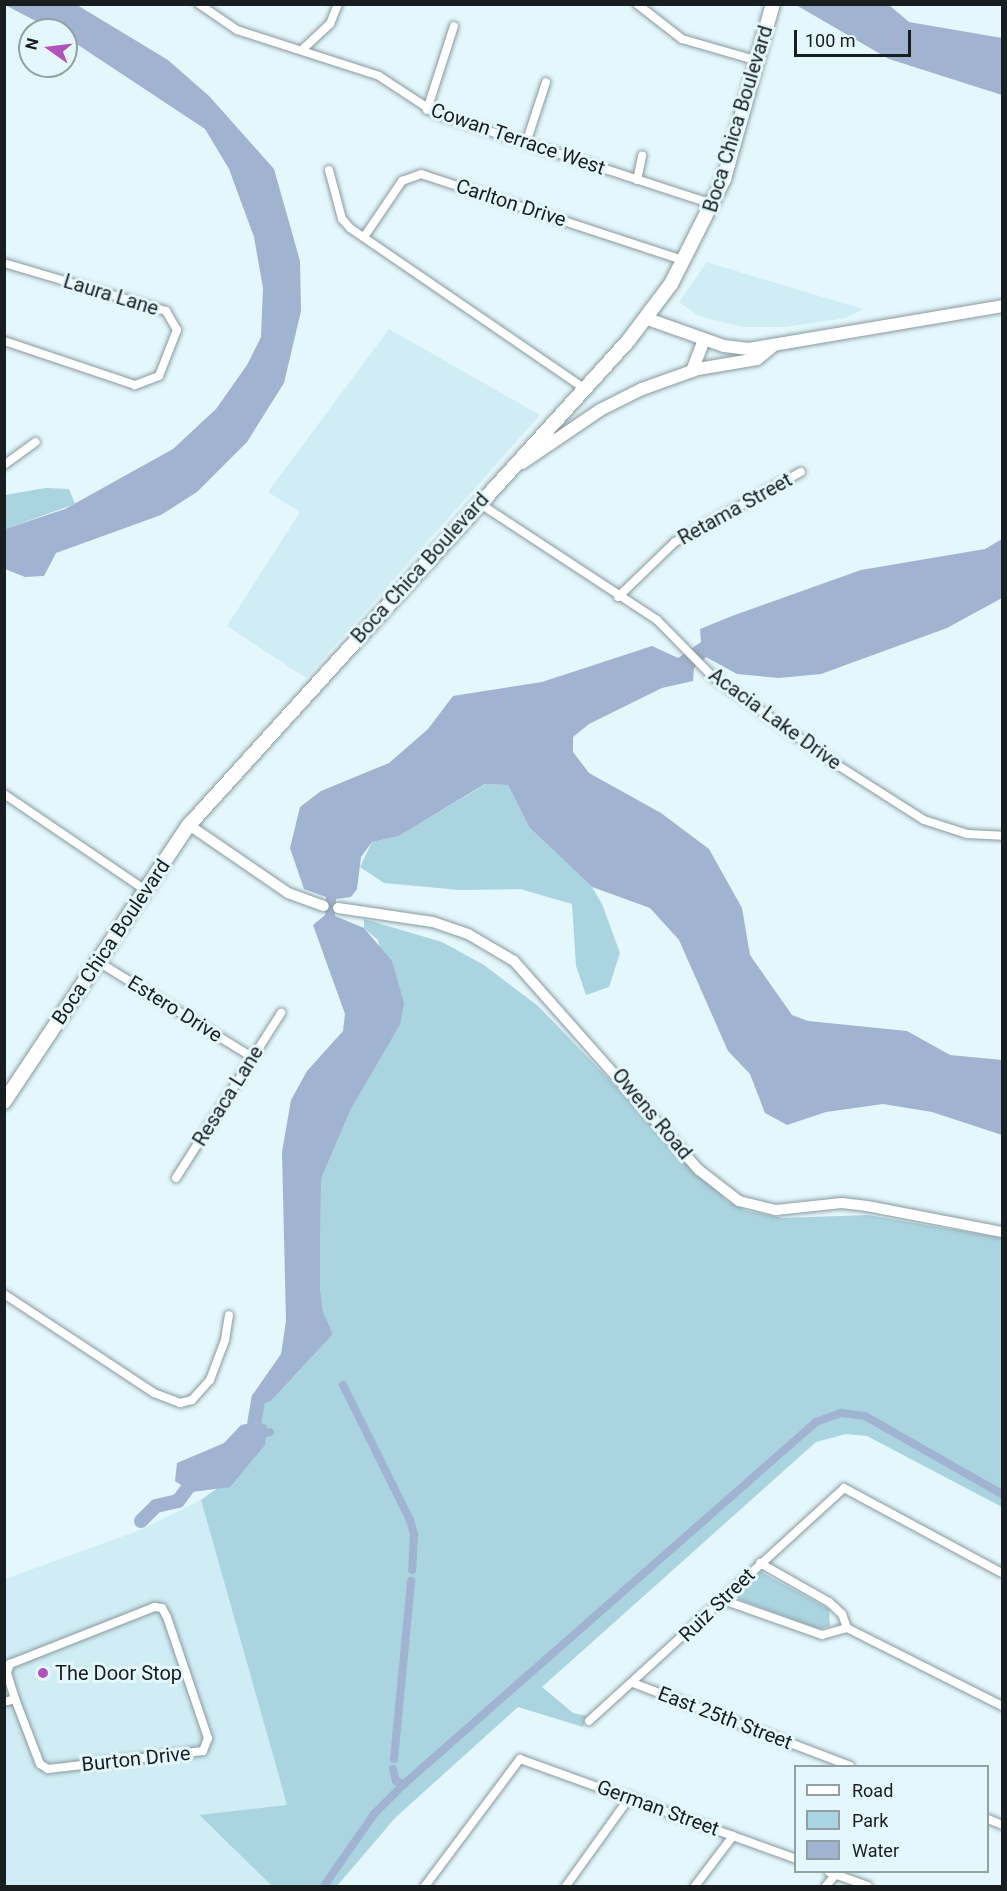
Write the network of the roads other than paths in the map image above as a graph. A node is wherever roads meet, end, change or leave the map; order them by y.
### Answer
1 (199, 4) edge
2 (338, 4) edge
3 (637, 4) edge
4 (773, 4) edge
5 (454, 26) dead end
6 (303, 49) junction
7 (758, 61) junction
8 (546, 82) dead end
9 (427, 110) junction
10 (526, 143) junction
11 (642, 156) dead end
12 (329, 170) dead end
13 (637, 180) junction
14 (713, 204) junction
15 (364, 237) junction
16 (685, 261) junction
17 (4, 262) edge
18 (1002, 306) edge
19 (645, 318) junction
20 (704, 340) junction
21 (4, 342) edge
22 (773, 346) junction
23 (692, 371) junction
24 (584, 388) junction
25 (36, 442) dead end
26 (4, 465) edge
27 (509, 471) junction
28 (801, 472) dead end
29 (479, 503) junction
30 (618, 597) junction
31 (4, 794) edge
32 (189, 825) junction
33 (1002, 836) edge
34 (145, 890) junction
35 (324, 906) dead end
36 (338, 908) dead end
37 (97, 961) junction
38 (281, 1013) dead end
39 (252, 1057) junction
40 (4, 1102) edge
41 (176, 1178) dead end
42 (1002, 1232) edge
43 (4, 1294) edge
44 (229, 1315) dead end
45 (760, 1563) junction
46 (1002, 1573) edge
47 (723, 1600) junction
48 (848, 1628) junction
49 (633, 1683) junction
50 (15, 1699) junction
51 (4, 1702) edge
52 (1002, 1706) edge
53 (589, 1721) dead end
54 (845, 1765) edge
55 (630, 1797) junction
56 (733, 1836) junction
57 (794, 1859) edge
58 (832, 1873) edge
59 (425, 1887) edge
60 (566, 1887) edge
61 (695, 1887) edge
62 (826, 1887) edge
63 (868, 1887) edge

1 - 6 street, Cowan Terrace West
2 - 6 street
3 - 7 street
4 - 7 main road, Boca Chica Boulevard
5 - 9 street
6 - 9 street, Cowan Terrace West
7 - 14 main road, Boca Chica Boulevard
8 - 10 street
9 - 10 street, Cowan Terrace West
10 - 13 street, Cowan Terrace West
11 - 13 street
12 - 15 street
13 - 14 street, Cowan Terrace West
14 - 16 main road, Boca Chica Boulevard
15 - 16 street, Carlton Drive
15 - 24 street
16 - 19 main road, Boca Chica Boulevard
17 - 21 street, Laura Lane
18 - 22 main road
19 - 20 main road
19 - 24 main road, Boca Chica Boulevard
20 - 22 main road
20 - 23 main road
22 - 23 main road
23 - 27 main road
24 - 27 main road, Boca Chica Boulevard
25 - 26 street
27 - 29 main road, Boca Chica Boulevard
28 - 30 street, Retama Street
29 - 30 street, Acacia Lake Drive
29 - 32 main road, Boca Chica Boulevard
30 - 33 street, Acacia Lake Drive
31 - 34 street
32 - 34 main road, Boca Chica Boulevard
32 - 35 street
34 - 37 main road, Boca Chica Boulevard
36 - 42 street, Owens Road
37 - 39 street, Estero Drive
37 - 40 main road, Boca Chica Boulevard
38 - 39 street, Resaca Lane
39 - 41 street, Resaca Lane
43 - 44 street
45 - 46 street, Ruiz Street
45 - 47 street, Ruiz Street
45 - 48 street
47 - 48 street
47 - 49 street, Ruiz Street
48 - 52 street
49 - 53 street, Ruiz Street
49 - 54 street, East 25th Street
50 - 50 street, Burton Drive
50 - 51 street
55 - 56 street, German Street
55 - 59 street, German Street
55 - 60 street
56 - 57 street, German Street
56 - 61 street
58 - 62 street
58 - 63 street

